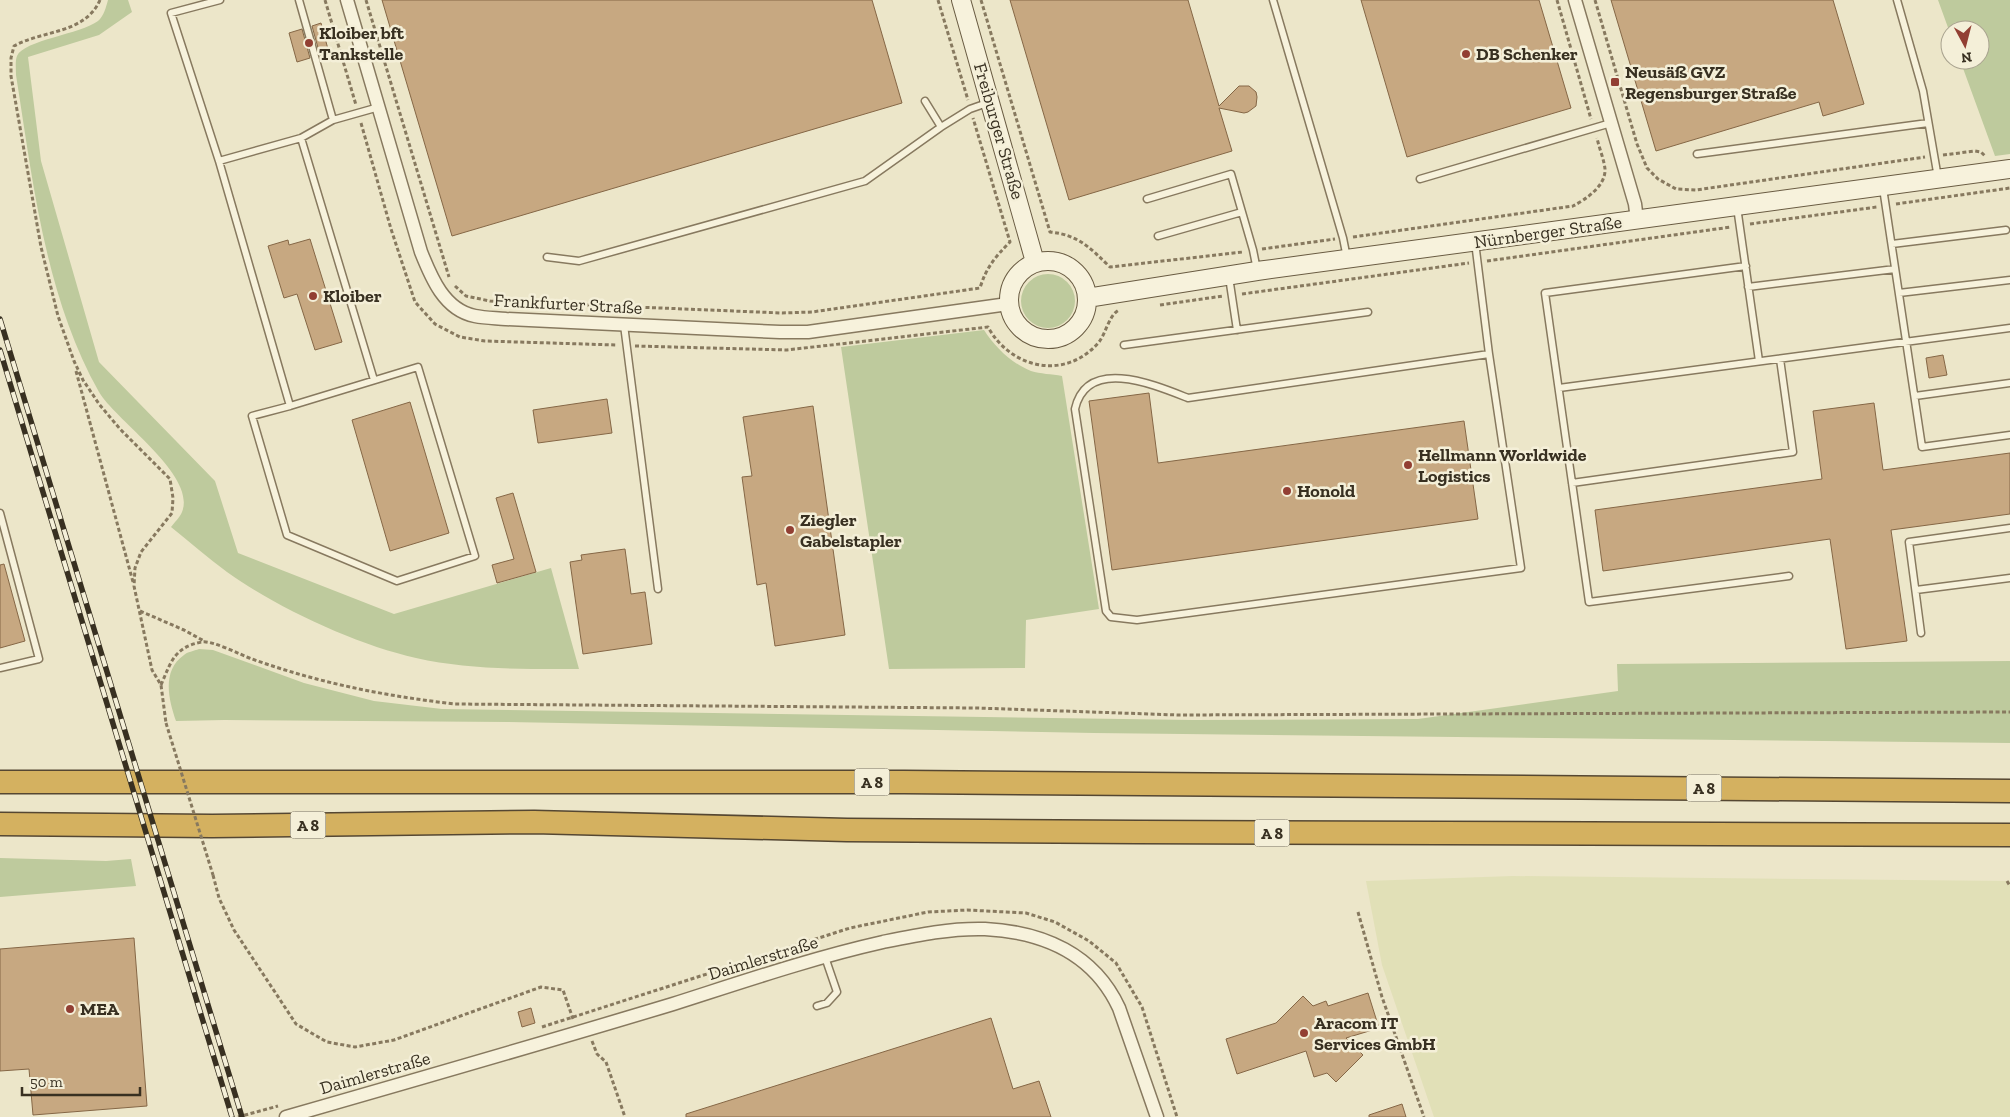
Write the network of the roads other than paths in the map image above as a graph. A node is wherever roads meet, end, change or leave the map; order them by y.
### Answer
1 (220, 0) edge
2 (299, 0) edge
3 (347, 0) edge
4 (961, 0) edge
5 (1272, 0) edge
6 (1575, 0) edge
7 (1897, 0) edge
8 (925, 101) dead end
9 (991, 102) junction
10 (380, 107) junction
11 (334, 120) junction
12 (1611, 123) junction
13 (1928, 123) junction
14 (941, 127) junction
15 (302, 138) junction
16 (1698, 154) dead end
17 (219, 161) junction
18 (2010, 169) edge
19 (1420, 179) dead end
20 (1939, 179) junction
21 (1883, 187) junction
22 (1147, 199) dead end
23 (1737, 206) junction
24 (1242, 212) junction
25 (1637, 220) junction
26 (2006, 230) dead end
27 (1158, 236) dead end
28 (1474, 242) junction
29 (1892, 244) junction
30 (547, 257) dead end
31 (1348, 259) junction
32 (1035, 262) junction
33 (1746, 266) junction
34 (1895, 269) junction
35 (1257, 271) junction
36 (1228, 275) junction
37 (2010, 280) edge
38 (1748, 287) junction
39 (1899, 294) junction
40 (1087, 298) junction
41 (1008, 304) junction
42 (1368, 312) dead end
43 (624, 325) junction
44 (2010, 328) edge
45 (1237, 330) junction
46 (1907, 342) junction
47 (1124, 345) dead end
48 (1489, 354) junction
49 (1780, 359) junction
50 (1759, 361) junction
51 (374, 380) junction
52 (2010, 383) edge
53 (1559, 388) junction
54 (1915, 396) junction
55 (290, 406) junction
56 (2010, 435) edge
57 (1572, 483) junction
58 (0, 513) edge
59 (2010, 528) edge
60 (1789, 576) dead end
61 (2010, 578) edge
62 (658, 589) dead end
63 (1916, 590) junction
64 (1921, 633) dead end
65 (0, 668) edge
66 (0, 782) edge
67 (2010, 791) edge
68 (0, 824) edge
69 (83, 824) junction
70 (2010, 835) edge
71 (0, 839) edge
72 (826, 957) junction
73 (817, 1006) dead end
74 (288, 1117) edge
75 (1156, 1117) edge

1 - 17 lane
2 - 11 lane
3 - 10 street, Frankfurter Straße
4 - 9 street, Freiburger Straße
5 - 31 lane
6 - 12 street
7 - 13 lane
8 - 14 lane
9 - 14 lane
9 - 32 street, Freiburger Straße
10 - 11 lane
10 - 43 street, Frankfurter Straße
11 - 15 lane
12 - 19 lane
12 - 25 street
13 - 16 lane
13 - 20 lane
14 - 30 lane
15 - 17 lane
15 - 51 lane
17 - 55 lane
18 - 20 street, Nürnberger Straße
20 - 21 street, Nürnberger Straße
21 - 23 street, Nürnberger Straße
21 - 29 lane
22 - 24 lane
23 - 25 street, Nürnberger Straße
23 - 33 lane
24 - 27 lane
24 - 35 lane
25 - 28 street, Nürnberger Straße
26 - 29 lane
28 - 31 street, Nürnberger Straße
28 - 48 lane
29 - 34 lane
31 - 35 street, Nürnberger Straße
32 - 40 street
32 - 41 street
33 - 38 lane
33 - 53 lane
34 - 38 lane
34 - 39 lane
35 - 36 street, Nürnberger Straße
36 - 40 street, Nürnberger Straße
36 - 45 lane
37 - 39 lane
38 - 50 lane
39 - 46 lane
40 - 41 street
41 - 43 street, Frankfurter Straße
42 - 45 lane
43 - 62 lane
44 - 46 lane
45 - 47 lane
46 - 49 lane
46 - 54 lane
48 - 48 lane
49 - 50 lane
49 - 57 lane
50 - 53 lane
51 - 55 lane
51 - 55 lane
52 - 54 lane
53 - 57 lane
54 - 56 lane
57 - 60 lane
58 - 65 lane
59 - 63 lane
61 - 63 lane
63 - 64 lane
66 - 67 highway, A 8
68 - 69 highway, A 8
69 - 70 highway, A 8
69 - 71 highway
72 - 73 lane
72 - 74 street, Daimlerstraße
72 - 75 street, Daimlerstraße

